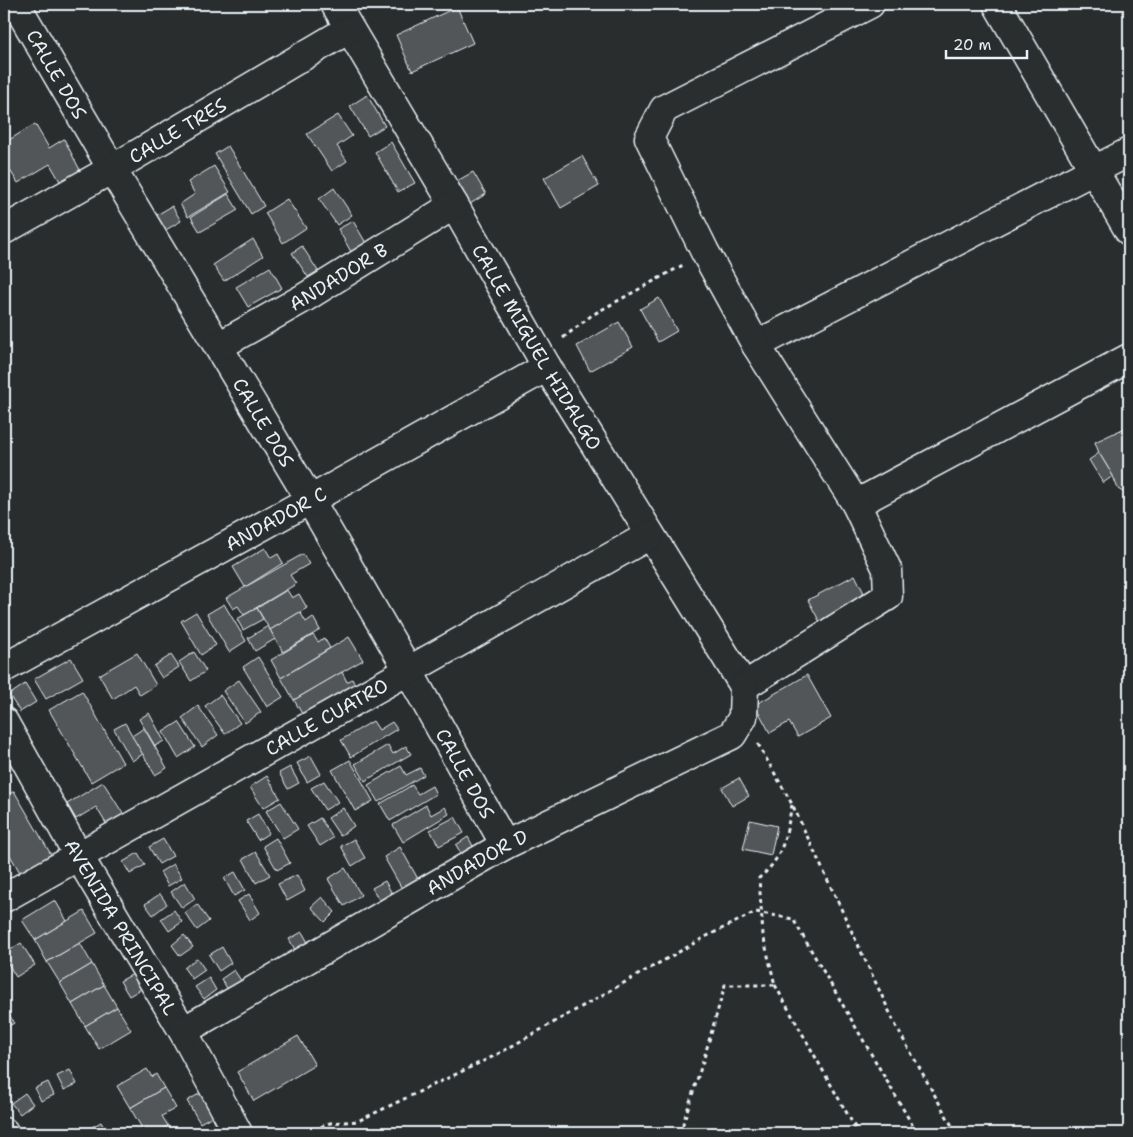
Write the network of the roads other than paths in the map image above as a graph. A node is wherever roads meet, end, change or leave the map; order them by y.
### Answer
1 (16, 4) edge
2 (335, 4) edge
3 (870, 4) edge
4 (997, 4) edge
5 (348, 29) junction
6 (1129, 152) edge
7 (112, 169) junction
8 (1095, 171) junction
9 (454, 205) junction
10 (4, 230) edge
11 (1129, 231) edge
12 (756, 345) junction
13 (219, 346) junction
14 (1129, 358) edge
15 (546, 367) junction
16 (310, 500) junction
17 (856, 504) junction
18 (650, 536) junction
19 (4, 668) edge
20 (408, 670) junction
21 (744, 686) junction
22 (4, 722) edge
23 (505, 845) junction
24 (78, 855) junction
25 (4, 898) edge
26 (183, 1031) junction
27 (238, 1133) edge

1 - 7 street, CALLE DOS
2 - 5 street, CALLE MIGUEL HIDALGO
3 - 12 street
4 - 8 street
5 - 7 street, CALLE TRES
5 - 9 street, CALLE MIGUEL HIDALGO
6 - 8 street
7 - 10 street, CALLE TRES
7 - 13 street, CALLE DOS
8 - 11 street
8 - 12 street
9 - 13 street, ANDADOR B
9 - 15 street, CALLE MIGUEL HIDALGO
12 - 17 street
13 - 16 street, CALLE DOS
14 - 17 street
15 - 16 street, ANDADOR C
15 - 18 street, CALLE MIGUEL HIDALGO
16 - 19 street, ANDADOR C
16 - 20 street, CALLE DOS
17 - 21 street
18 - 20 street, CALLE CUATRO
18 - 21 street, CALLE MIGUEL HIDALGO
20 - 23 street, CALLE DOS
20 - 24 street, CALLE CUATRO
21 - 23 street, ANDADOR D
22 - 24 street, AVENIDA PRINCIPAL
23 - 26 street, ANDADOR D
24 - 25 street, CALLE CUATRO
24 - 26 street, AVENIDA PRINCIPAL
26 - 27 street, AVENIDA PRINCIPAL

